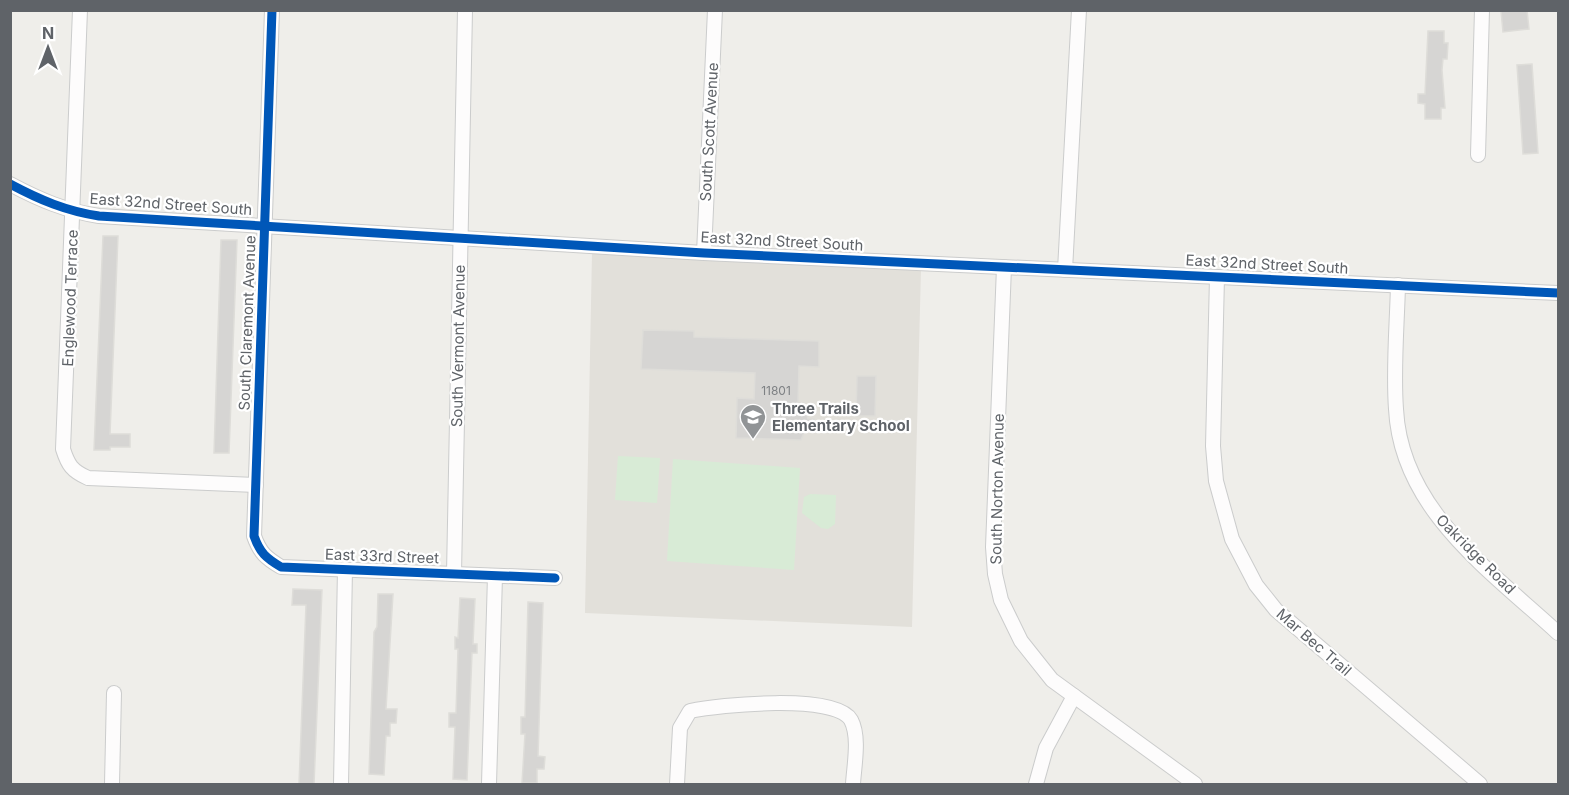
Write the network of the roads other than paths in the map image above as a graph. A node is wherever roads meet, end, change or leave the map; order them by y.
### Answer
1 (80, 10) edge
2 (272, 10) edge
3 (465, 10) edge
4 (715, 10) edge
5 (1079, 10) edge
6 (1482, 10) edge
7 (1478, 156) dead end
8 (10, 184) edge
9 (73, 212) junction
10 (265, 226) junction
11 (460, 237) junction
12 (704, 253) junction
13 (1004, 267) junction
14 (1065, 270) junction
15 (1217, 277) junction
16 (1398, 285) junction
17 (1558, 293) edge
18 (256, 485) junction
19 (269, 560) joint
20 (345, 569) junction
21 (454, 574) junction
22 (495, 576) junction
23 (555, 578) dead end
24 (1558, 633) edge
25 (114, 693) dead end
26 (1074, 696) junction
27 (112, 784) edge
28 (341, 784) edge
29 (489, 784) edge
30 (677, 784) edge
31 (853, 784) edge
32 (1036, 784) edge
33 (1195, 784) edge
34 (1480, 784) edge

1 - 9 street, Englewood Terrace
2 - 10 street, South Claremont Avenue
3 - 11 street, South Vermont Avenue
4 - 12 street, South Scott Avenue
5 - 14 street
6 - 7 street
8 - 9 street, East 32nd Street South
9 - 10 street, East 32nd Street South
9 - 18 street, Englewood Terrace
10 - 11 street, East 32nd Street South
10 - 18 street, South Claremont Avenue
11 - 12 street, East 32nd Street South
11 - 21 street, South Vermont Avenue
12 - 13 street, East 32nd Street South
13 - 14 street, East 32nd Street South
13 - 26 street, South Norton Avenue
14 - 15 street, East 32nd Street South
15 - 16 street, East 32nd Street South
15 - 34 street, Mar Bec Trail
16 - 17 street, East 32nd Street South
16 - 24 street, Oakridge Road
18 - 19 street, South Claremont Avenue
19 - 20 street, East 33rd Street
20 - 21 street, East 33rd Street
20 - 28 street
21 - 22 street, East 33rd Street
22 - 23 street, East 33rd Street
22 - 29 street
25 - 27 street
26 - 32 street
26 - 33 street, South Norton Avenue
30 - 31 street

